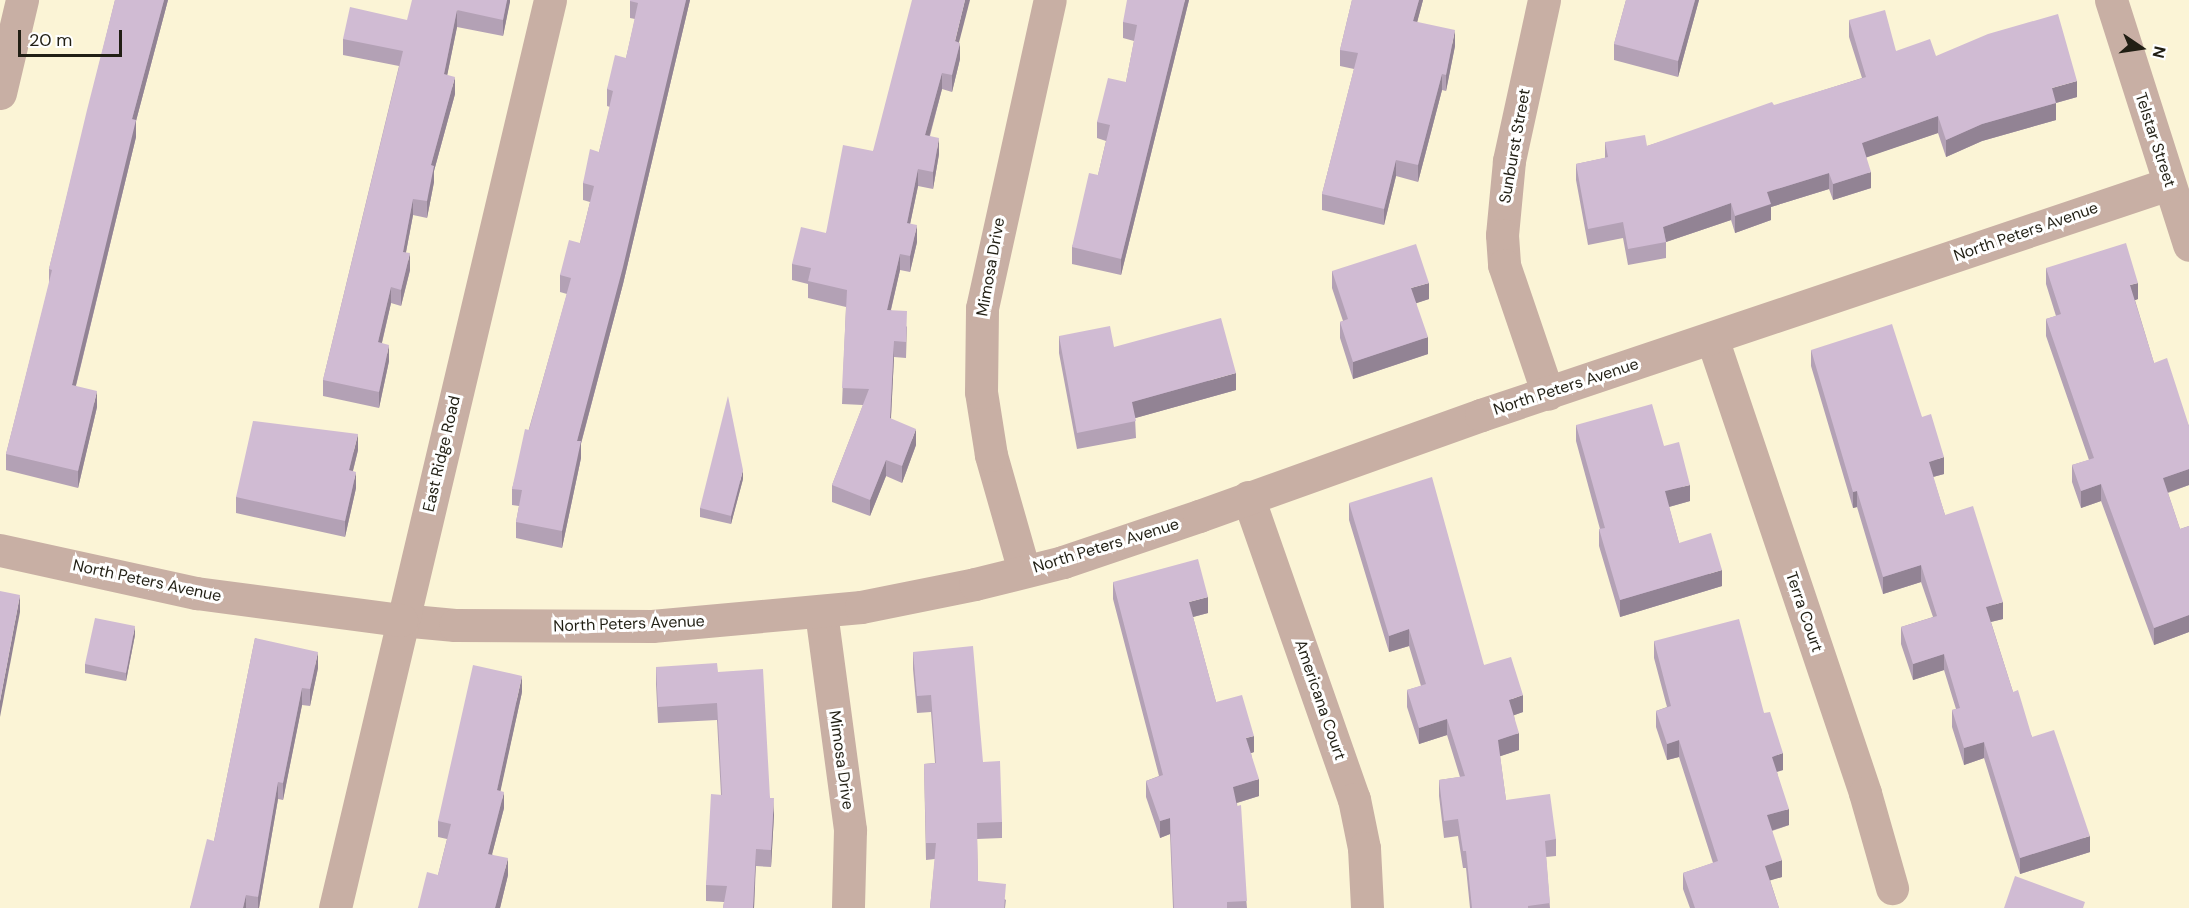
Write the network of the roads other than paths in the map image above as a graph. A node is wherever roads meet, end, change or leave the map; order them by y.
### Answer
1 (22, 0) edge
2 (550, 0) edge
3 (1050, 0) edge
4 (1544, 0) edge
5 (2111, 0) edge
6 (0, 93) edge
7 (2168, 184) junction
8 (2189, 245) edge
9 (1712, 338) junction
10 (1548, 394) junction
11 (1248, 497) junction
12 (0, 550) edge
13 (1024, 571) junction
14 (821, 612) junction
15 (401, 620) junction
16 (1892, 888) dead end
17 (335, 908) edge
18 (848, 908) edge
19 (1367, 908) edge

1 - 6 street
2 - 15 street, East Ridge Road
3 - 13 street, Mimosa Drive
4 - 10 street, Sunburst Street
5 - 7 street, Telstar Street
7 - 8 street, Telstar Street
7 - 9 street, North Peters Avenue
9 - 10 street, North Peters Avenue
9 - 16 street, Terra Court
10 - 11 street, North Peters Avenue
11 - 13 street, North Peters Avenue
11 - 19 street, Americana Court
12 - 15 street, North Peters Avenue
13 - 14 street, North Peters Avenue
14 - 15 street, North Peters Avenue
14 - 18 street, Mimosa Drive
15 - 17 street, East Ridge Road

